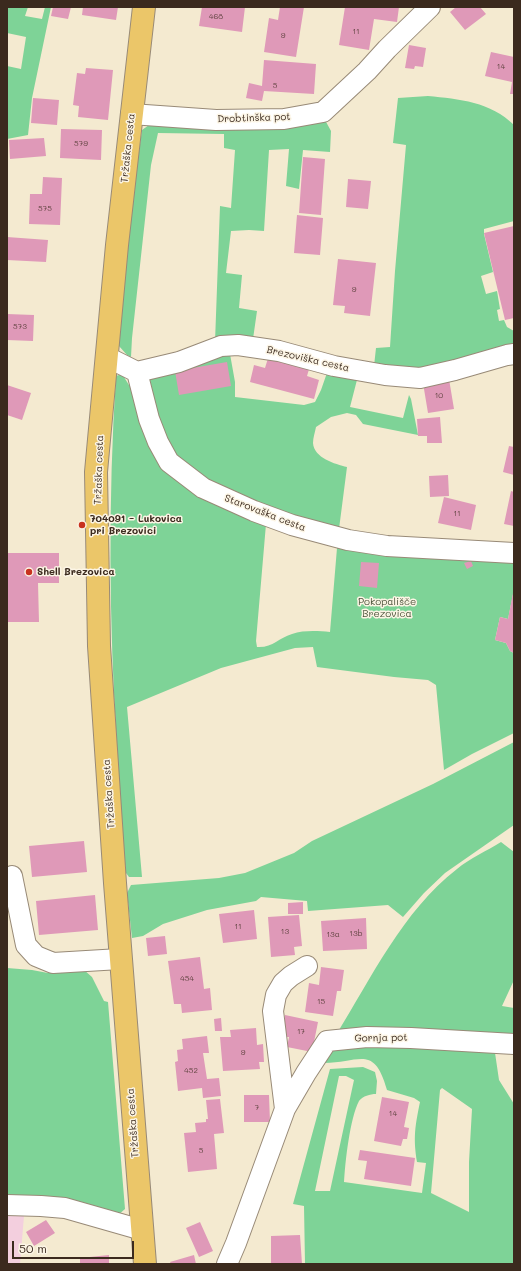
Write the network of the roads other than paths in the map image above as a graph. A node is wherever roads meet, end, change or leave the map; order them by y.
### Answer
1 (144, 7) edge
2 (430, 7) edge
3 (131, 114) junction
4 (514, 354) edge
5 (107, 357) junction
6 (137, 372) junction
7 (514, 553) edge
8 (12, 876) dead end
9 (120, 959) junction
10 (307, 966) dead end
11 (514, 1044) edge
12 (285, 1108) junction
13 (7, 1205) edge
14 (142, 1230) junction
15 (145, 1264) edge
16 (227, 1264) edge

1 - 3 main road, Tržaška cesta
2 - 3 street, Drobtinška pot
3 - 5 main road, Tržaška cesta
4 - 6 street, Brezoviška cesta
5 - 6 street
5 - 9 main road, Tržaška cesta
6 - 7 street, Starovaška cesta
8 - 9 street
9 - 14 main road, Tržaška cesta
10 - 12 street, Gornja pot
11 - 12 street, Gornja pot
12 - 16 street, Gornja pot
13 - 14 street
14 - 15 main road, Tržaška cesta

